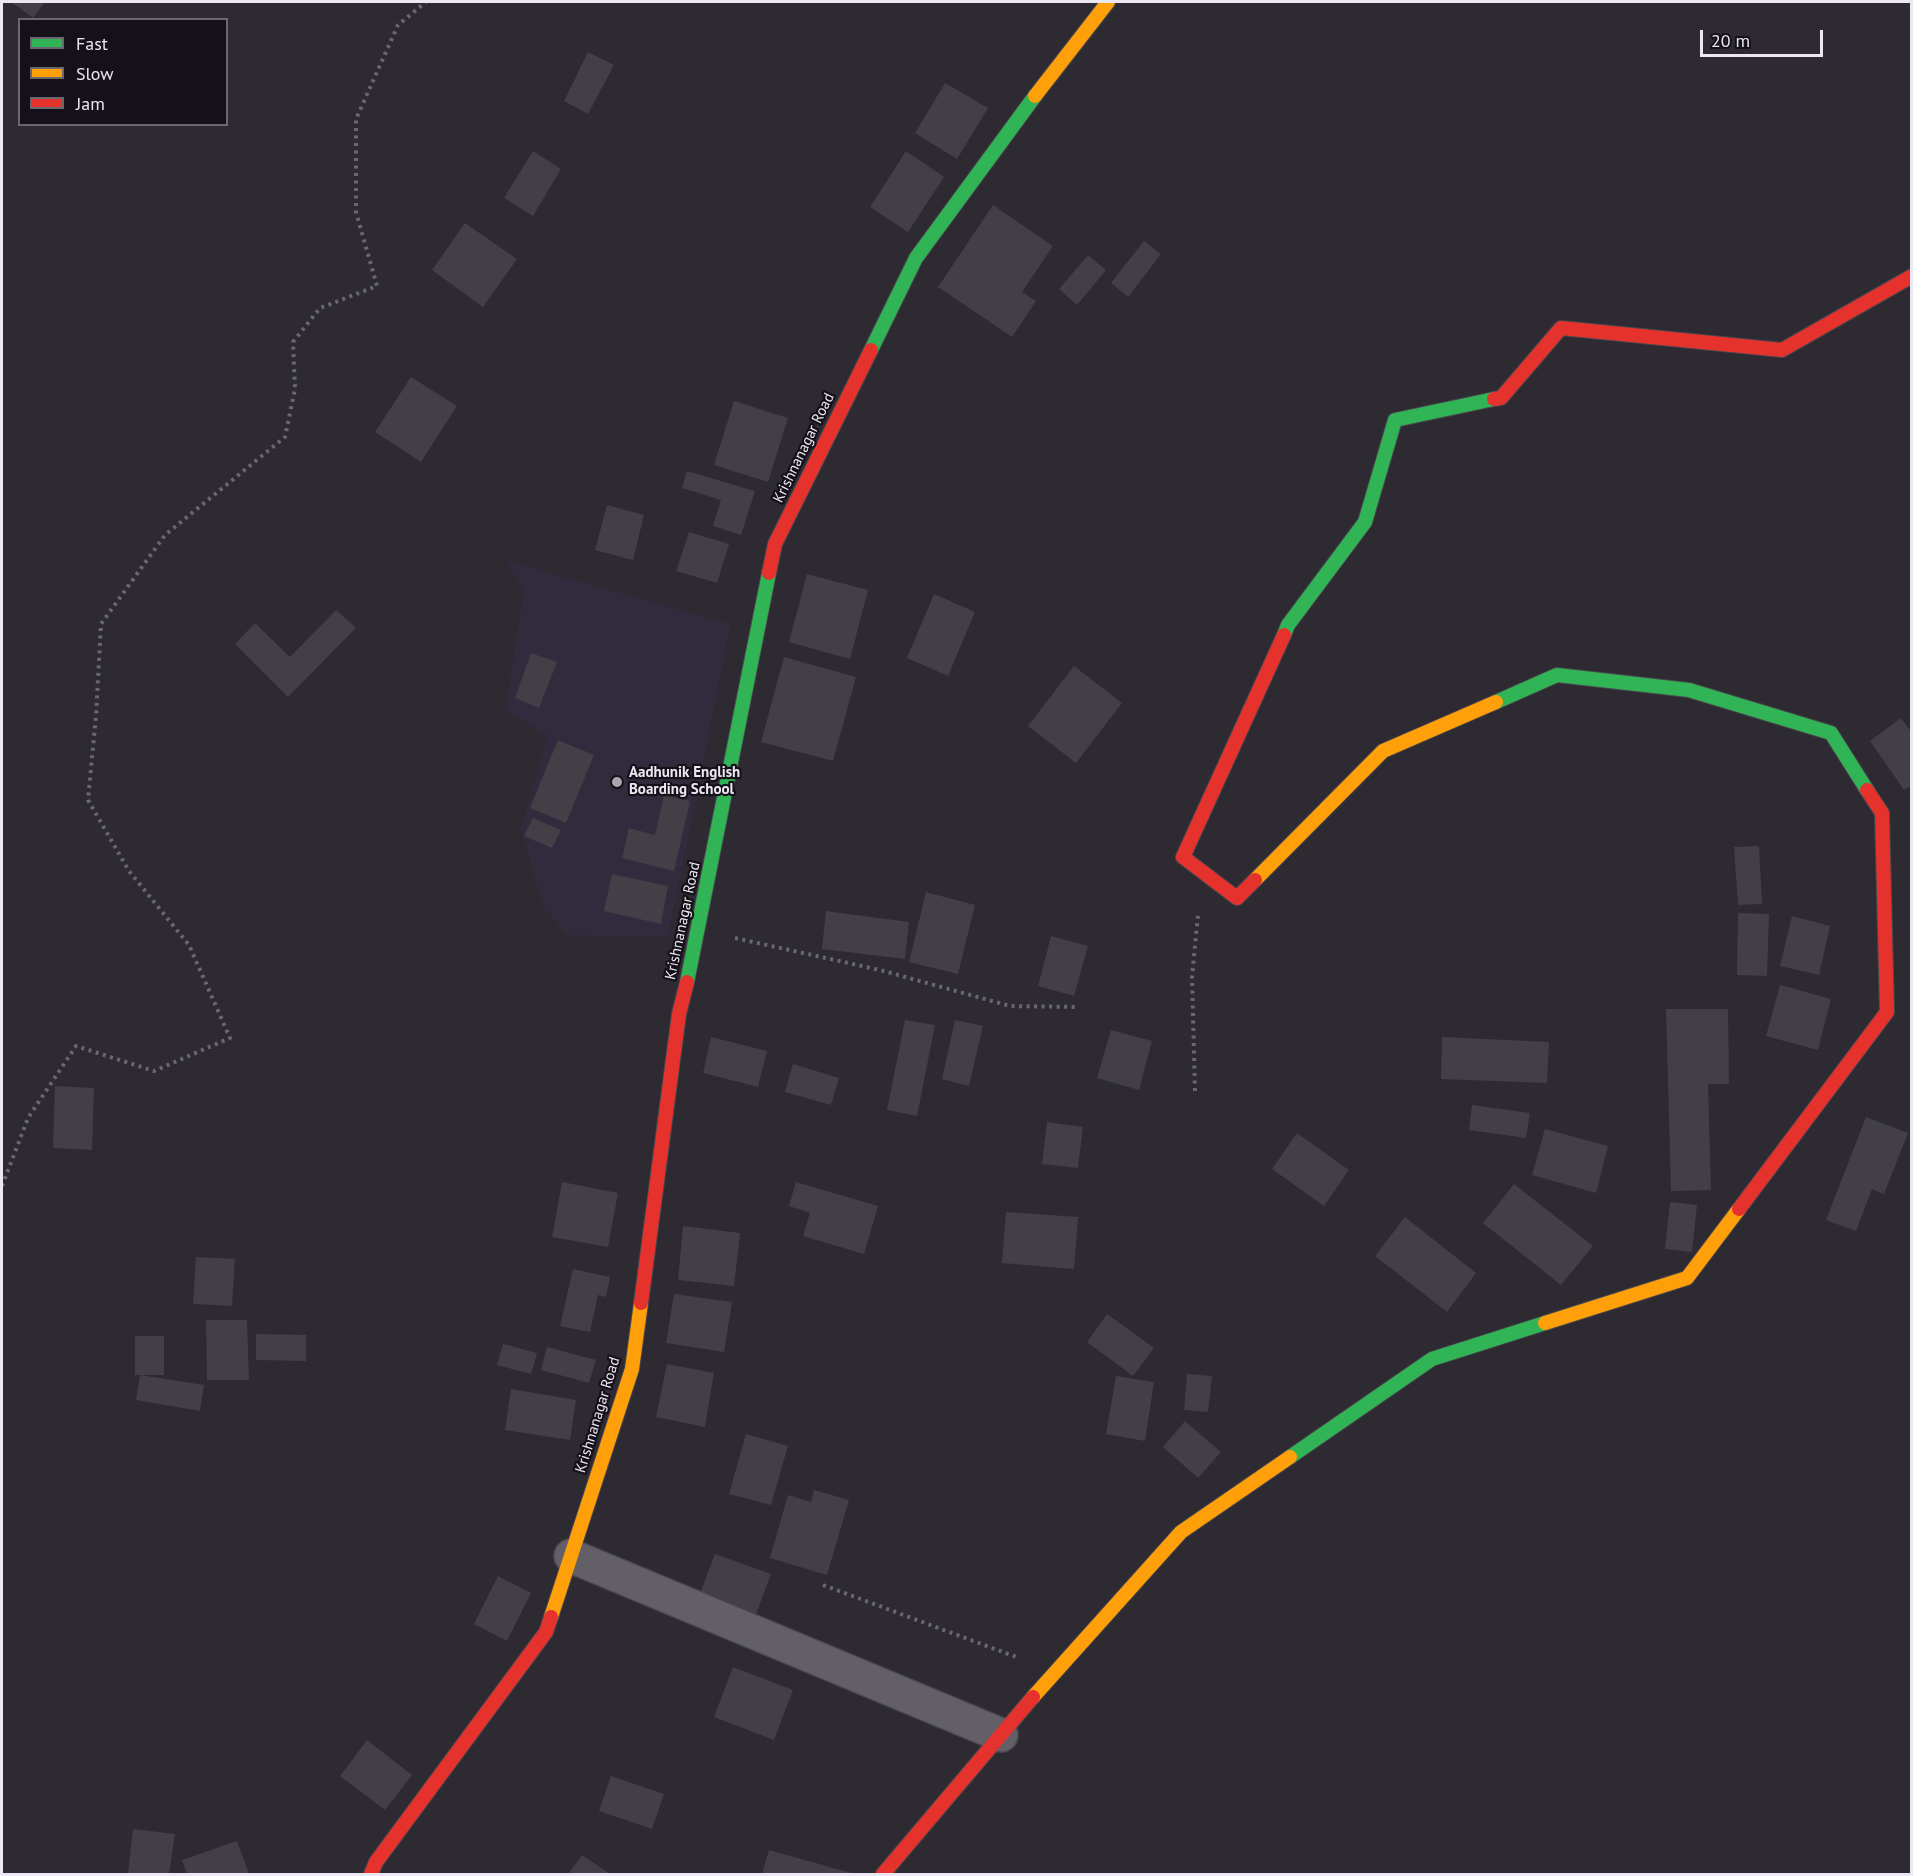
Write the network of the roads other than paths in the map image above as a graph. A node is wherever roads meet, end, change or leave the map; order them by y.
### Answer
1 (1107, 2) edge
2 (1911, 276) edge
3 (571, 1556) junction
4 (1001, 1735) junction
5 (371, 1875) edge
6 (883, 1875) edge

1 - 3 street, Krishnanagar Road
2 - 4 street
3 - 4 street
3 - 5 street, Krishnanagar Road
4 - 6 street

